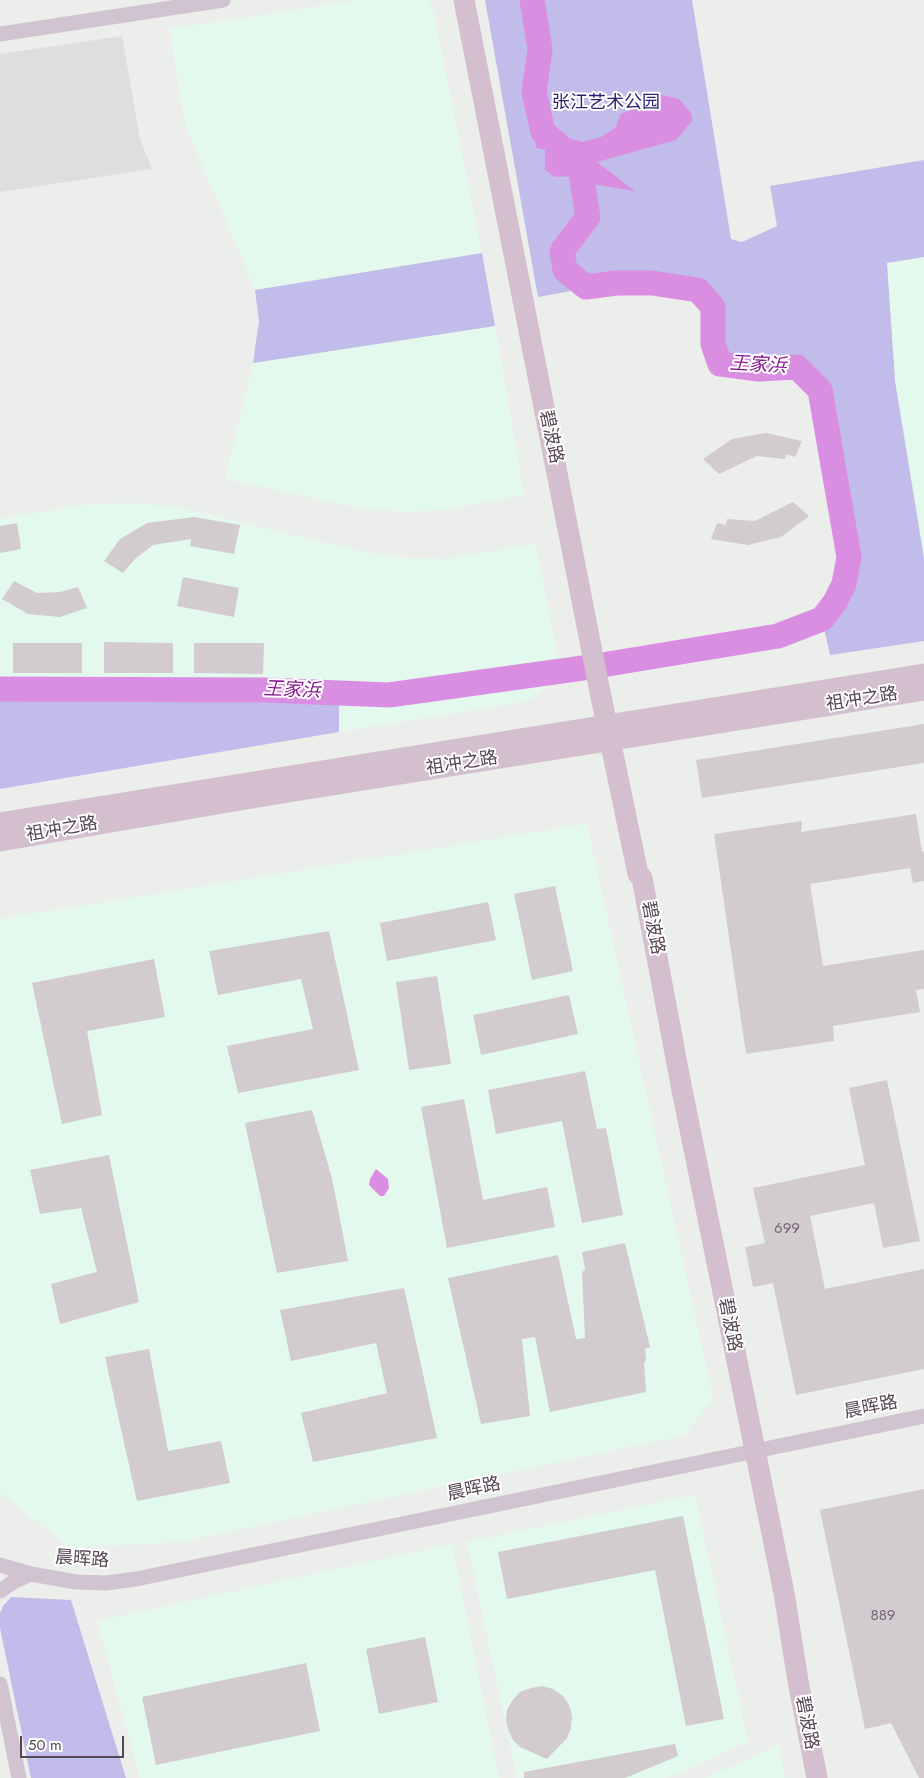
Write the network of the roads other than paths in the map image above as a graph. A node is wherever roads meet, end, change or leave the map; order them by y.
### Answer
1 (223, 0) edge
2 (464, 0) edge
3 (0, 34) edge
4 (924, 674) edge
5 (924, 690) edge
6 (609, 732) junction
7 (0, 823) edge
8 (0, 841) edge
9 (924, 1416) edge
10 (751, 1451) junction
11 (0, 1565) edge
12 (31, 1574) junction
13 (0, 1591) edge
14 (0, 1684) edge
15 (19, 1778) edge
16 (810, 1778) edge
17 (817, 1778) edge

1 - 3 street
2 - 6 street, 碧波路
4 - 6 street, 祖冲之路
5 - 6 street, 祖冲之路
6 - 7 street, 祖冲之路
6 - 8 street, 祖冲之路
6 - 10 street, 碧波路
9 - 10 street, 晨晖路
10 - 12 street, 晨晖路
10 - 16 street, 碧波路
10 - 17 street, 碧波路
11 - 12 street, 晨晖路
12 - 13 street, 晨晖路
14 - 15 street

